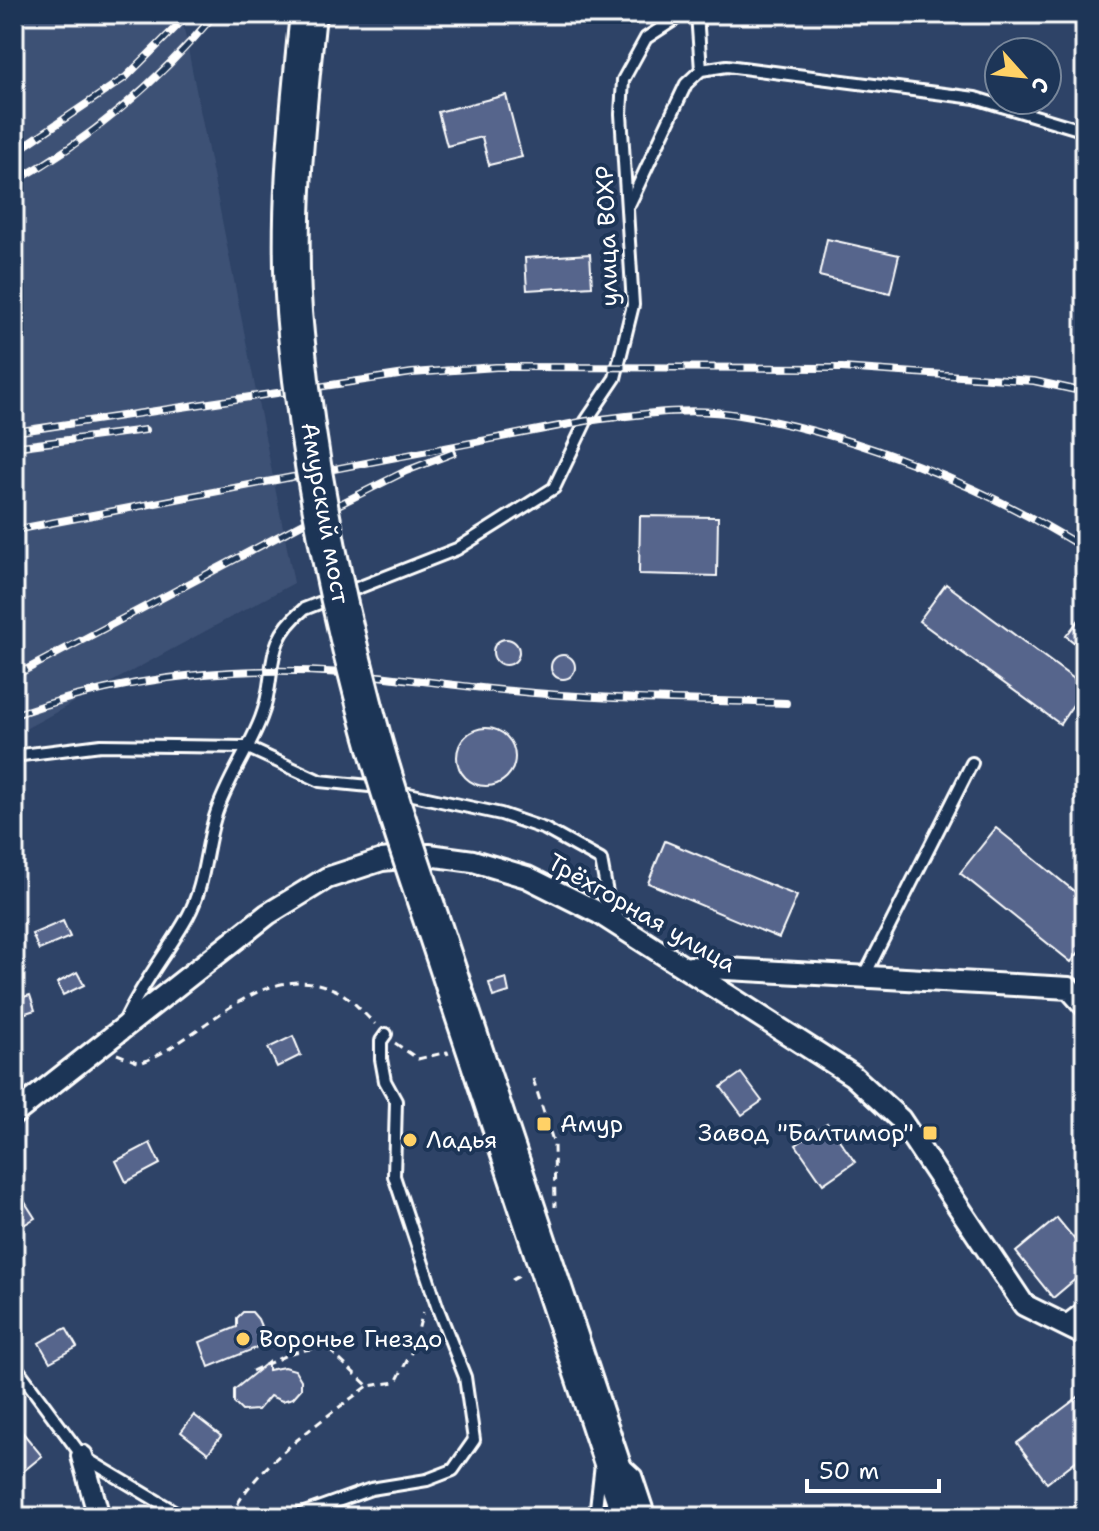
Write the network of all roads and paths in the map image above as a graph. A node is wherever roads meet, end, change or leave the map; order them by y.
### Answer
1 (308, 14) edge
2 (683, 14) edge
3 (697, 14) edge
4 (701, 70) junction
5 (1085, 131) edge
6 (629, 204) junction
7 (246, 747) junction
8 (14, 756) edge
9 (972, 763) dead end
10 (627, 930) junction
11 (688, 967) junction
12 (864, 977) junction
13 (1085, 1006) edge
14 (386, 1034) junction
15 (114, 1035) junction
16 (452, 1066) dead end
17 (533, 1079) dead end
18 (14, 1114) edge
19 (556, 1219) dead end
20 (517, 1263) dead end
21 (512, 1280) dead end
22 (431, 1286) junction
23 (1085, 1306) edge
24 (1064, 1322) junction
25 (1085, 1335) edge
26 (14, 1364) edge
27 (252, 1371) dead end
28 (368, 1386) junction
29 (606, 1444) junction
30 (82, 1456) junction
31 (99, 1517) edge
32 (184, 1517) edge
33 (232, 1517) edge
34 (293, 1517) edge
35 (595, 1517) edge
36 (630, 1517) edge
37 (650, 1517) edge

1 - 29 highway, Амурский мост, bridge
2 - 6 lane, улица ВОХР
3 - 4 lane
4 - 5 lane
4 - 6 lane
6 - 7 lane, улица ВОХР
7 - 8 lane
7 - 10 lane
7 - 15 lane, улица ВОХР
9 - 12 lane
10 - 11 street, Трёхгорная улица
10 - 15 street, Трёхгорная улица
11 - 12 street
11 - 24 street, Трёхгорная улица
12 - 13 street
14 - 15 path
14 - 16 path
14 - 22 lane
15 - 18 street, Трёхгорная улица
17 - 19 path
20 - 21 path
22 - 28 path
22 - 34 lane
23 - 24 lane
24 - 25 street, Трёхгорная улица
26 - 30 lane
27 - 28 path
28 - 33 path
29 - 35 lane
29 - 36 highway, Амурский мост
29 - 37 lane
30 - 31 street
30 - 32 lane

